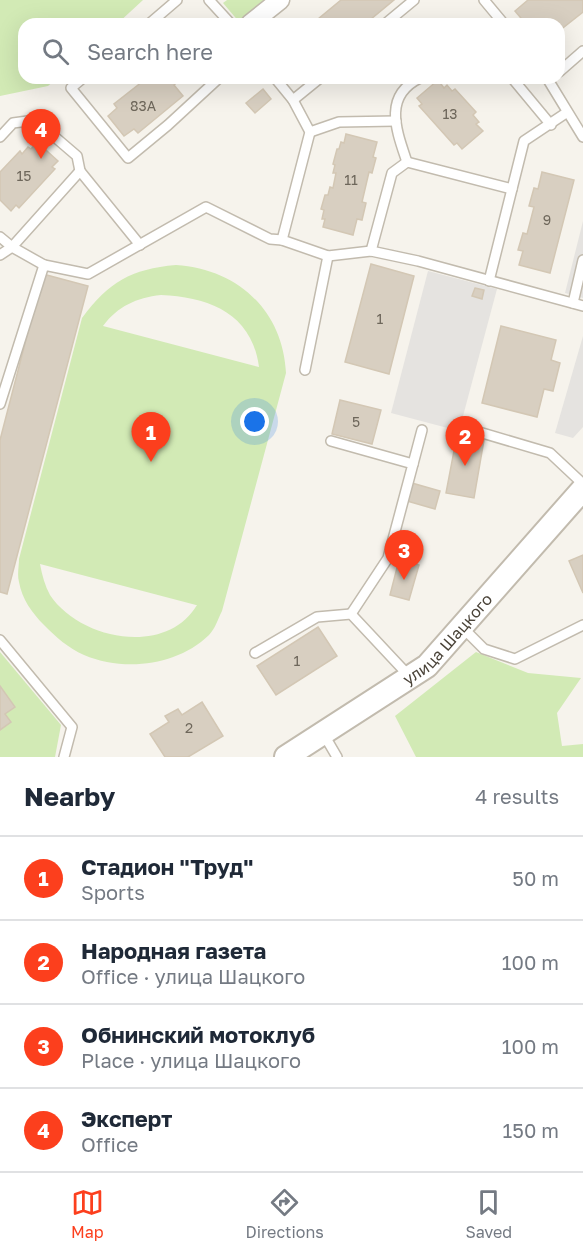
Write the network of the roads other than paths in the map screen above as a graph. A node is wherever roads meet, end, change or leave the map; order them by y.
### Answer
1 (177, 0) edge
2 (209, 0) edge
3 (280, 0) edge
4 (414, 0) edge
5 (484, 0) edge
6 (155, 18) edge
7 (226, 18) edge
8 (258, 18) edge
9 (392, 18) edge
10 (499, 18) edge
11 (583, 51) edge
12 (565, 67) edge
13 (76, 84) edge
14 (212, 84) edge
15 (280, 84) edge
16 (313, 84) edge
17 (410, 84) edge
18 (517, 84) edge
19 (552, 84) edge
20 (293, 100) junction
21 (566, 113) junction
22 (396, 121) junction
23 (551, 124) junction
24 (310, 132) junction
25 (0, 137) edge
26 (583, 137) edge
27 (407, 162) junction
28 (80, 171) junction
29 (512, 189) junction
30 (0, 237) edge
31 (282, 240) junction
32 (140, 245) junction
33 (12, 247) junction
34 (371, 251) junction
35 (0, 255) edge
36 (328, 256) junction
37 (583, 260) edge
38 (44, 266) junction
39 (489, 281) junction
40 (573, 303) junction
41 (583, 306) edge
42 (305, 370) dead end
43 (0, 404) edge
44 (462, 427) dead end
45 (422, 430) dead end
46 (331, 441) dead end
47 (413, 464) junction
48 (583, 484) edge
49 (583, 489) edge
50 (351, 614) junction
51 (583, 625) edge
52 (462, 627) junction
53 (0, 640) edge
54 (255, 653) dead end
55 (410, 677) junction
56 (323, 733) junction
57 (64, 757) edge
58 (286, 757) edge
59 (337, 757) edge

1 - 6 lane
2 - 7 lane
3 - 8 street
4 - 9 lane
5 - 10 lane
11 - 12 lane
13 - 14 lane
15 - 20 lane
16 - 20 lane
17 - 22 lane
18 - 23 lane
19 - 21 lane
20 - 24 lane
21 - 23 lane
21 - 26 lane
22 - 24 lane
22 - 27 lane
23 - 29 lane
24 - 31 lane
25 - 28 lane
27 - 29 lane
27 - 34 lane
28 - 32 lane
28 - 33 lane
29 - 39 lane
30 - 33 lane
31 - 32 lane
31 - 36 lane
32 - 38 lane
33 - 35 lane
33 - 38 lane
34 - 36 lane
34 - 39 lane
36 - 42 lane
37 - 40 lane
38 - 43 lane
39 - 40 lane
40 - 41 lane
44 - 48 lane
45 - 47 lane
46 - 47 lane
47 - 50 lane
49 - 52 street, улица Шацкого
50 - 54 lane
50 - 55 lane
51 - 52 lane
52 - 55 street, улица Шацкого
53 - 57 lane
55 - 56 street, улица Шацкого
56 - 58 street, улица Шацкого
56 - 59 lane

